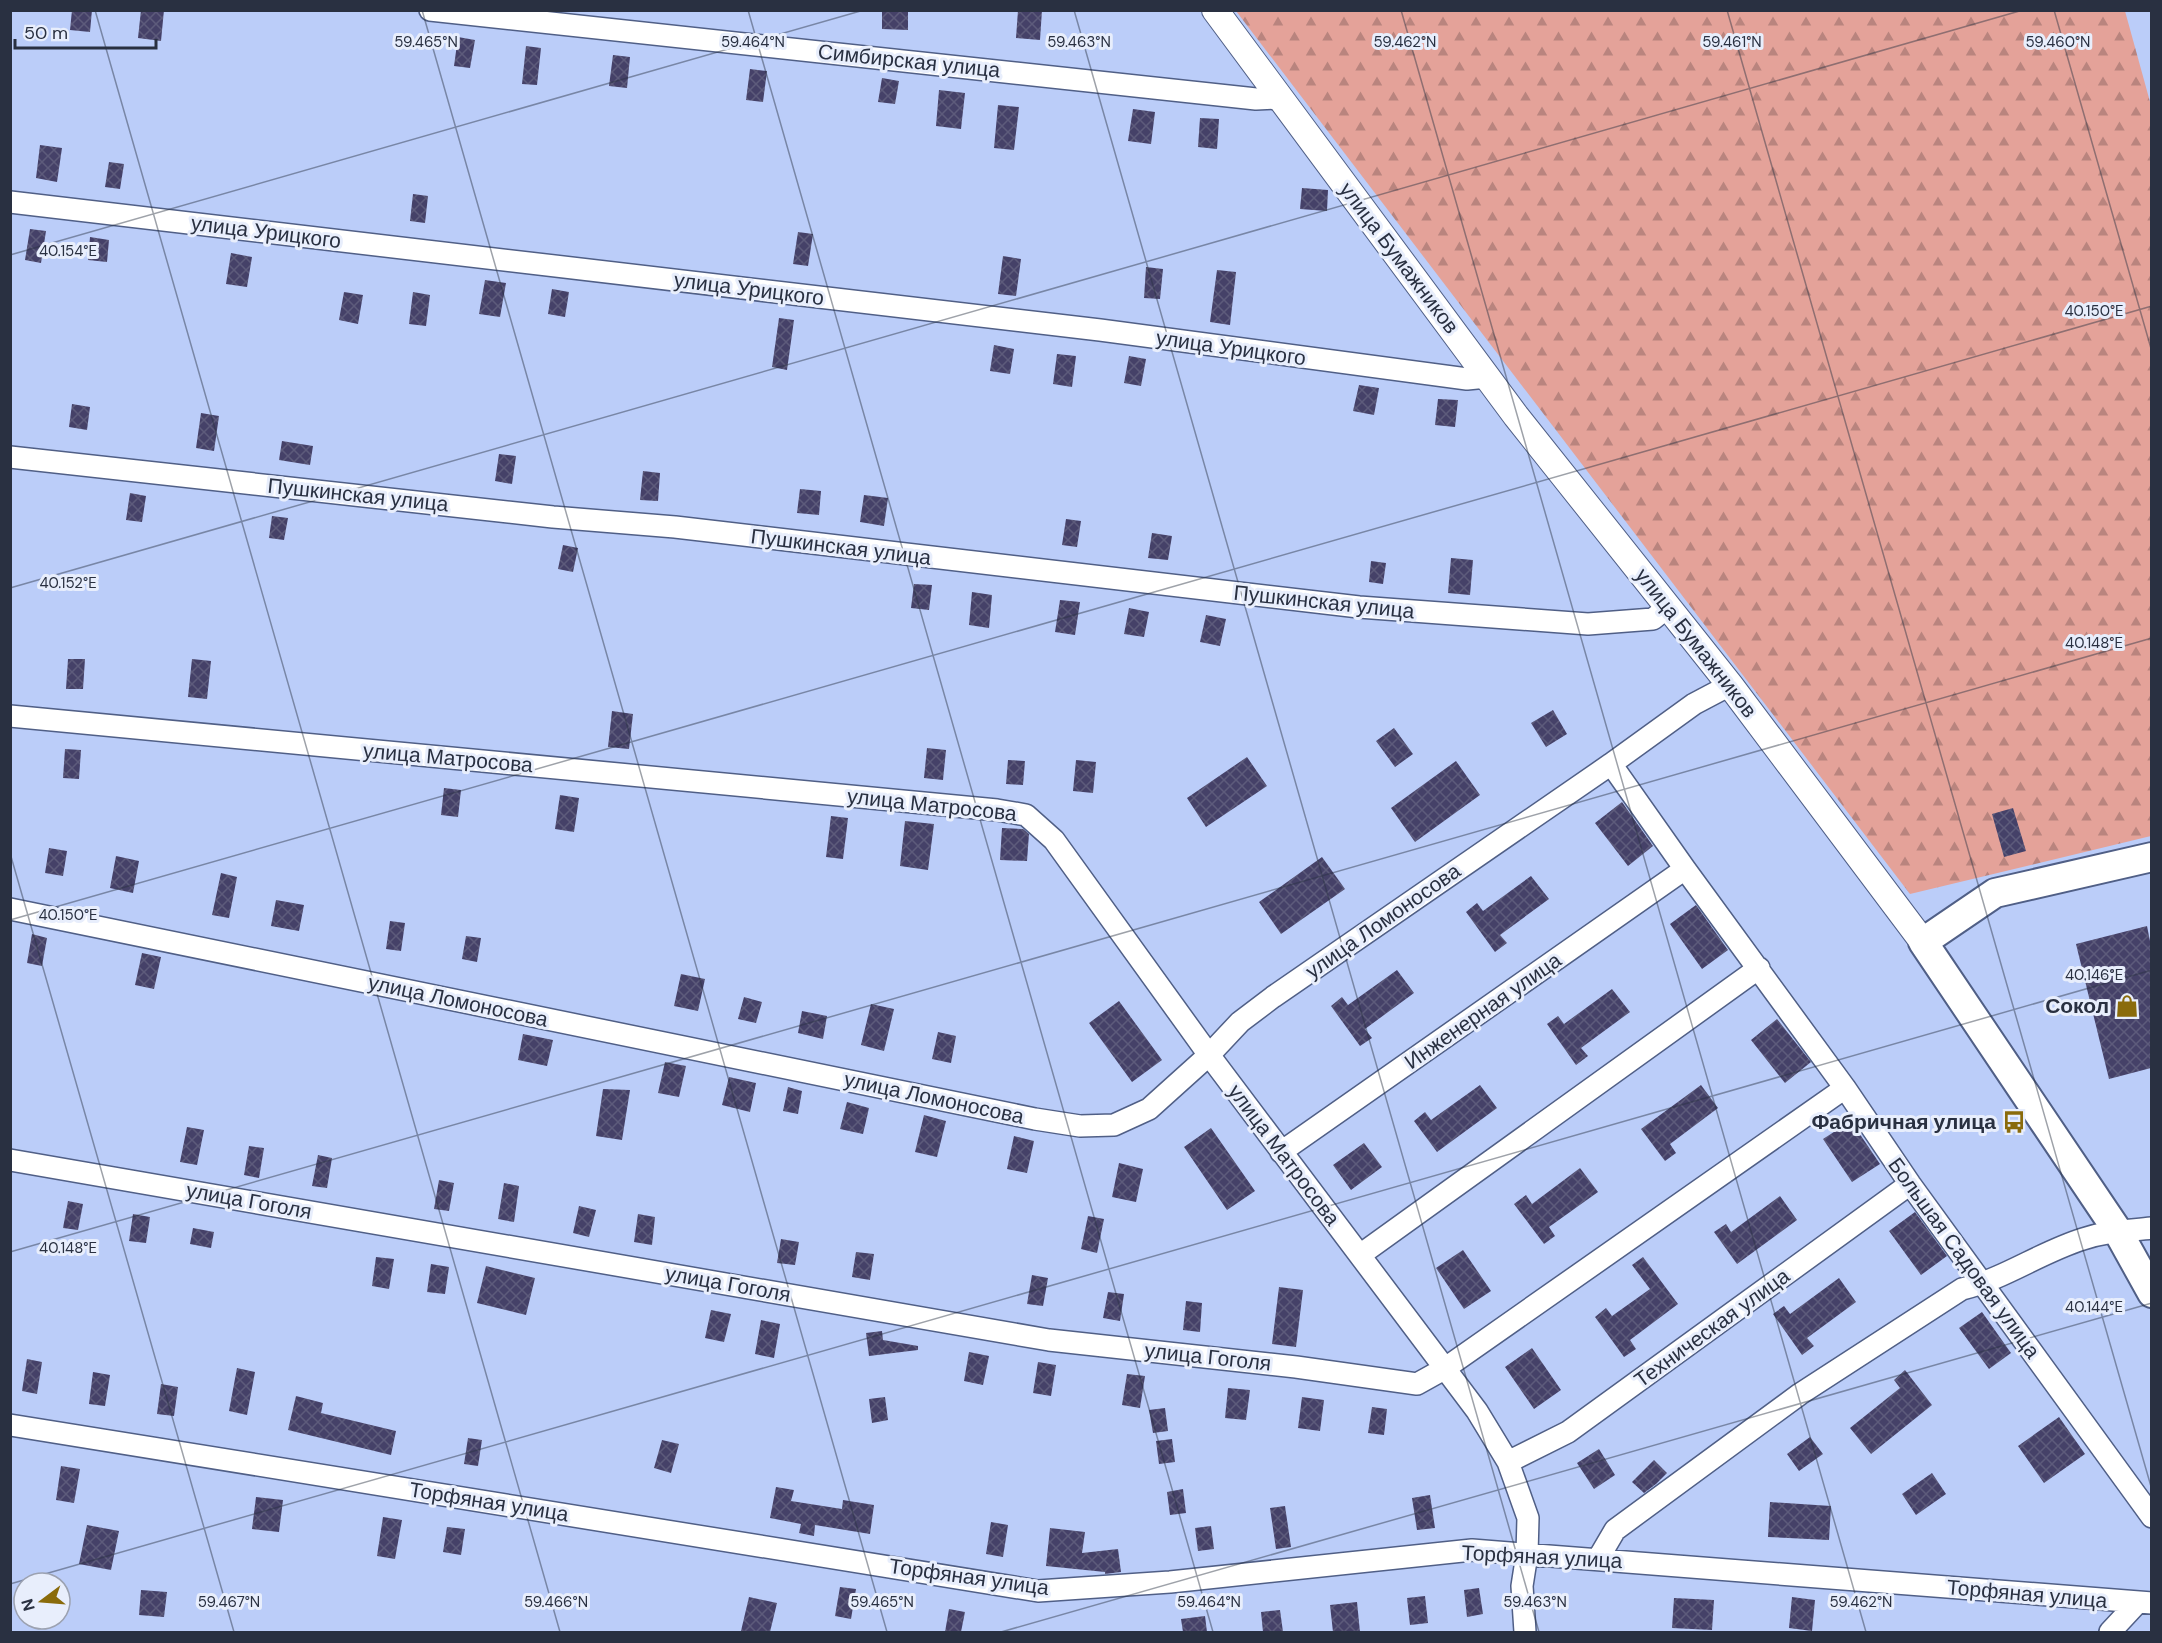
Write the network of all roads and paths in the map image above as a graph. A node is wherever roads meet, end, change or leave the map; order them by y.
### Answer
1 (430, 10) edge
2 (1215, 10) edge
3 (1280, 98) junction
4 (10, 201) edge
5 (1487, 378) junction
6 (10, 457) edge
7 (1668, 607) junction
8 (1730, 685) junction
9 (10, 716) edge
10 (1611, 764) junction
11 (2151, 857) edge
12 (1685, 869) junction
13 (10, 909) edge
14 (1923, 942) junction
15 (1759, 968) junction
16 (1209, 1055) junction
17 (1845, 1088) junction
18 (1281, 1152) junction
19 (10, 1160) edge
20 (1910, 1184) junction
21 (2151, 1228) edge
22 (2117, 1230) junction
23 (1360, 1255) junction
24 (1982, 1284) junction
25 (2151, 1293) edge
26 (1444, 1369) junction
27 (10, 1425) edge
28 (1508, 1462) junction
29 (2151, 1517) edge
30 (1527, 1554) junction
31 (1598, 1559) junction
32 (2144, 1603) edge
33 (1525, 1632) edge
34 (2110, 1632) edge

1 - 3 street, Симбирская улица
2 - 3 street, улица Бумажников
3 - 5 street, улица Бумажников
4 - 5 street, улица Урицкого
5 - 7 street, улица Бумажников
6 - 7 street, Пушкинская улица
7 - 8 street, улица Бумажников
8 - 10 street, улица Ломоносова
8 - 14 street, улица Бумажников
9 - 16 street, улица Матросова
10 - 12 street, Большая Садовая улица
10 - 16 street, улица Ломоносова
11 - 14 main road
12 - 15 street, Большая Садовая улица
12 - 18 street, Инженерная улица
13 - 16 street, улица Ломоносова
14 - 22 main road, улица Бумажников
15 - 17 street, Большая Садовая улица
15 - 23 street
16 - 18 street, улица Матросова
17 - 20 street, Большая Садовая улица
17 - 26 street
18 - 23 street, улица Матросова
19 - 26 street, улица Гоголя
20 - 24 street, Большая Садовая улица
20 - 28 street, Техническая улица
21 - 22 street
22 - 24 street
22 - 25 main road, улица Бумажников
23 - 26 street, улица Матросова
24 - 29 street, Большая Садовая улица
24 - 31 street
26 - 28 street, улица Матросова
27 - 30 street, Торфяная улица
28 - 30 street, улица Матросова
30 - 31 street, Торфяная улица
30 - 33 street, улица Матросова
31 - 32 street, Торфяная улица
32 - 34 street

